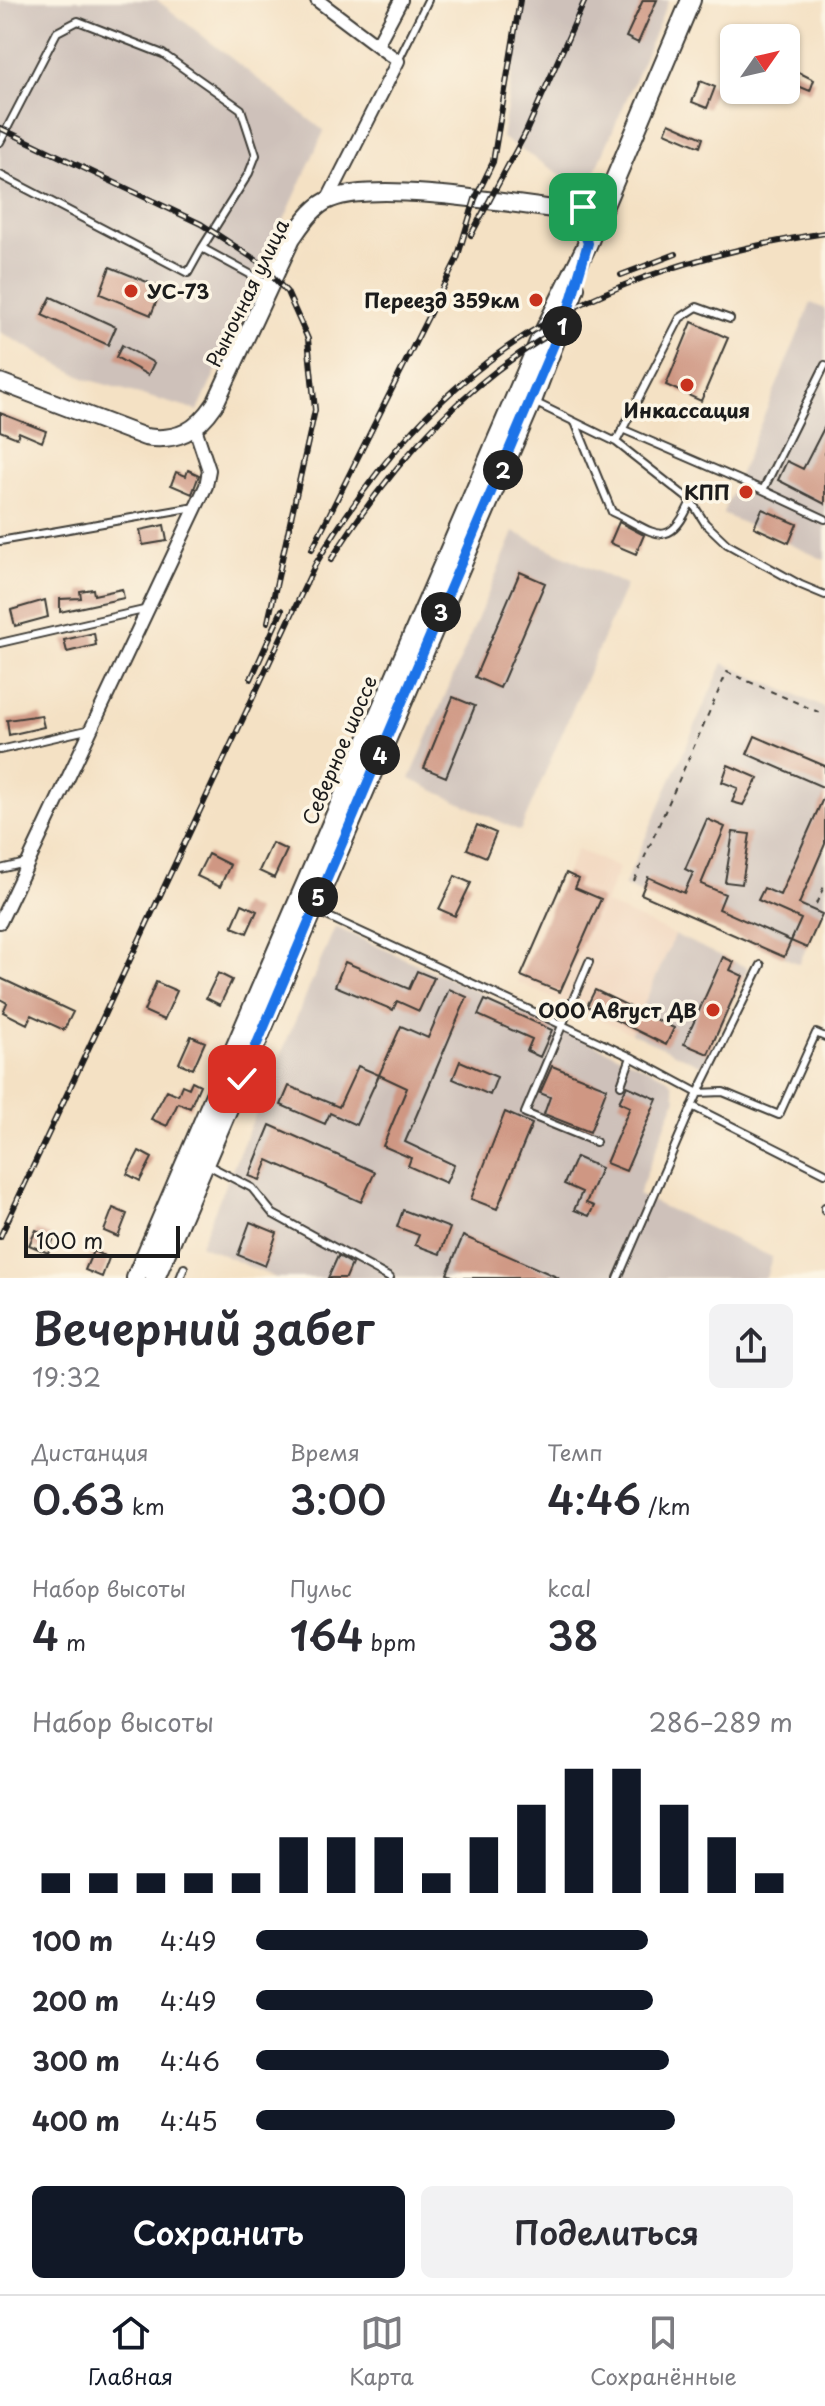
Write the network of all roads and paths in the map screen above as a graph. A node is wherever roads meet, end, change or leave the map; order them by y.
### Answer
1 (317, 0) edge
2 (401, 0) edge
3 (428, 0) edge
4 (691, 0) edge
5 (377, 45) junction
6 (398, 61) junction
7 (0, 142) edge
8 (0, 175) edge
9 (614, 182) junction
10 (328, 199) junction
11 (560, 210) junction
12 (588, 243) junction
13 (202, 248) junction
14 (270, 285) junction
15 (730, 319) dead end
16 (825, 365) edge
17 (0, 382) edge
18 (524, 397) junction
19 (575, 422) junction
20 (195, 428) junction
21 (622, 429) junction
22 (616, 442) junction
23 (763, 490) junction
24 (691, 501) junction
25 (195, 507) junction
26 (825, 519) edge
27 (0, 541) edge
28 (825, 595) edge
29 (148, 609) junction
30 (0, 643) edge
31 (825, 715) edge
32 (91, 729) junction
33 (0, 750) edge
34 (30, 862) junction
35 (0, 869) edge
36 (634, 881) dead end
37 (825, 884) edge
38 (816, 904) dead end
39 (305, 906) junction
40 (0, 922) edge
41 (589, 962) dead end
42 (761, 965) dead end
43 (561, 1025) junction
44 (825, 1037) edge
45 (631, 1057) junction
46 (621, 1085) dead end
47 (698, 1093) junction
48 (692, 1106) junction
49 (596, 1142) dead end
50 (198, 1160) junction
51 (825, 1173) edge
52 (184, 1268) dead end
53 (136, 1278) edge
54 (155, 1278) edge
55 (180, 1278) edge
56 (390, 1278) edge
57 (618, 1278) edge

1 - 5 street
2 - 5 street
3 - 6 lane
4 - 9 main road, Северное шоссе
5 - 6 street
6 - 10 street
7 - 13 lane
8 - 13 lane
9 - 11 street
9 - 12 main road, Северное шоссе
10 - 11 street
10 - 14 street, Рыночная улица
11 - 12 street
12 - 18 main road, Северное шоссе
13 - 14 lane
14 - 20 street, Рыночная улица
15 - 21 lane
16 - 23 lane
17 - 20 street
18 - 19 lane
18 - 39 main road, Северное шоссе
19 - 22 lane
19 - 24 lane
20 - 25 street
21 - 22 lane
21 - 23 lane
22 - 24 lane
23 - 26 lane
24 - 28 lane
25 - 27 lane
25 - 29 street
29 - 30 lane
29 - 32 street
31 - 36 path
32 - 33 lane
32 - 34 street
34 - 35 lane
34 - 40 street
37 - 38 path
39 - 43 lane
39 - 50 main road, Северное шоссе
41 - 43 lane
42 - 47 lane
43 - 45 lane
43 - 49 lane
44 - 47 lane
45 - 46 lane
45 - 47 lane
47 - 48 lane
48 - 51 lane
48 - 57 lane
50 - 53 main road, Северное шоссе
50 - 54 main road, Северное шоссе
50 - 56 lane
52 - 55 lane

